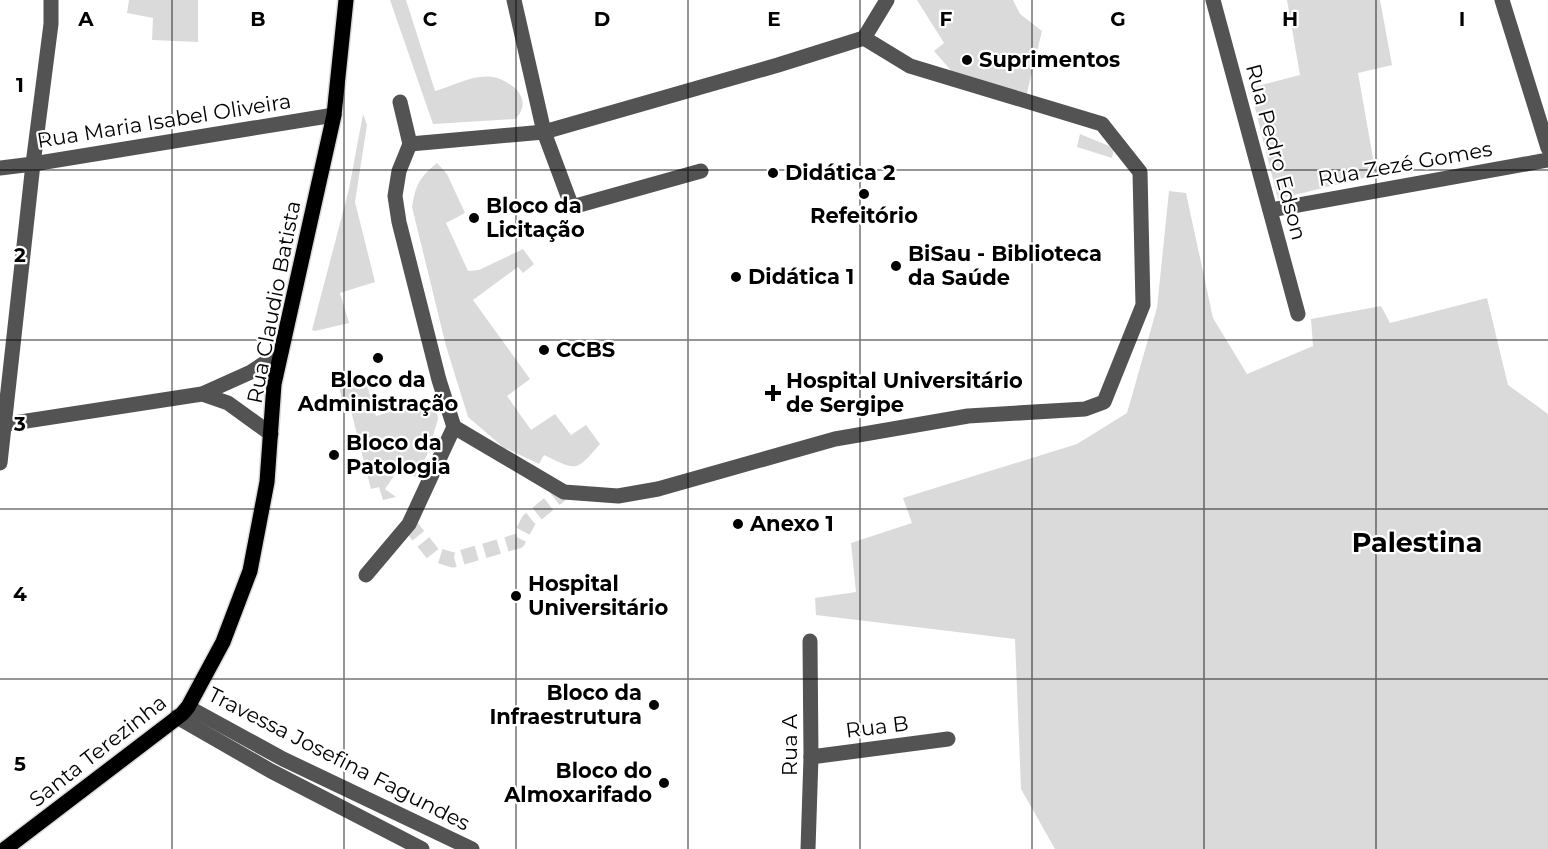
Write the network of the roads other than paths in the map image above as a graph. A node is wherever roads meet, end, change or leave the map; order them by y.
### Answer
1 (51, 0) edge
2 (346, 0) edge
3 (514, 0) edge
4 (888, 0) edge
5 (1213, 0) edge
6 (1502, 0) edge
7 (864, 38) junction
8 (400, 102) dead end
9 (334, 115) junction
10 (544, 132) junction
11 (410, 144) junction
12 (1548, 148) edge
13 (1548, 160) edge
14 (33, 164) junction
15 (0, 168) edge
16 (701, 171) dead end
17 (1270, 210) junction
18 (1298, 314) dead end
19 (281, 352) junction
20 (202, 394) junction
21 (2, 425) edge
22 (454, 427) junction
23 (271, 434) junction
24 (0, 463) edge
25 (366, 575) dead end
26 (810, 641) dead end
27 (182, 712) junction
28 (948, 739) dead end
29 (811, 757) junction
30 (5, 849) edge
31 (422, 849) edge
32 (472, 849) edge
33 (808, 849) edge

1 - 14 street
2 - 9 main road, Rua Claudio Batista
3 - 10 street
4 - 7 street
5 - 17 street, Rua Pedro Edson
6 - 12 street
7 - 10 street
7 - 22 street
8 - 11 street
9 - 14 street, Rua Maria Isabel Oliveira
9 - 19 main road, Rua Claudio Batista
10 - 11 street
10 - 16 street
11 - 22 street
13 - 17 street, Rua Zezé Gomes
14 - 15 street, Rua Maria Isabel Oliveira
14 - 21 street
17 - 18 street, Rua Pedro Edson
19 - 20 street
19 - 23 main road, Rua Claudio Batista
20 - 21 street
20 - 23 street
21 - 24 street
22 - 25 street
23 - 27 main road, Rua Claudio Batista
26 - 29 street, Rua A
27 - 30 main road, Santa Terezinha
27 - 31 street
27 - 32 street, Travessa Josefina Fagundes
28 - 29 street, Rua B
29 - 33 street, Rua A

